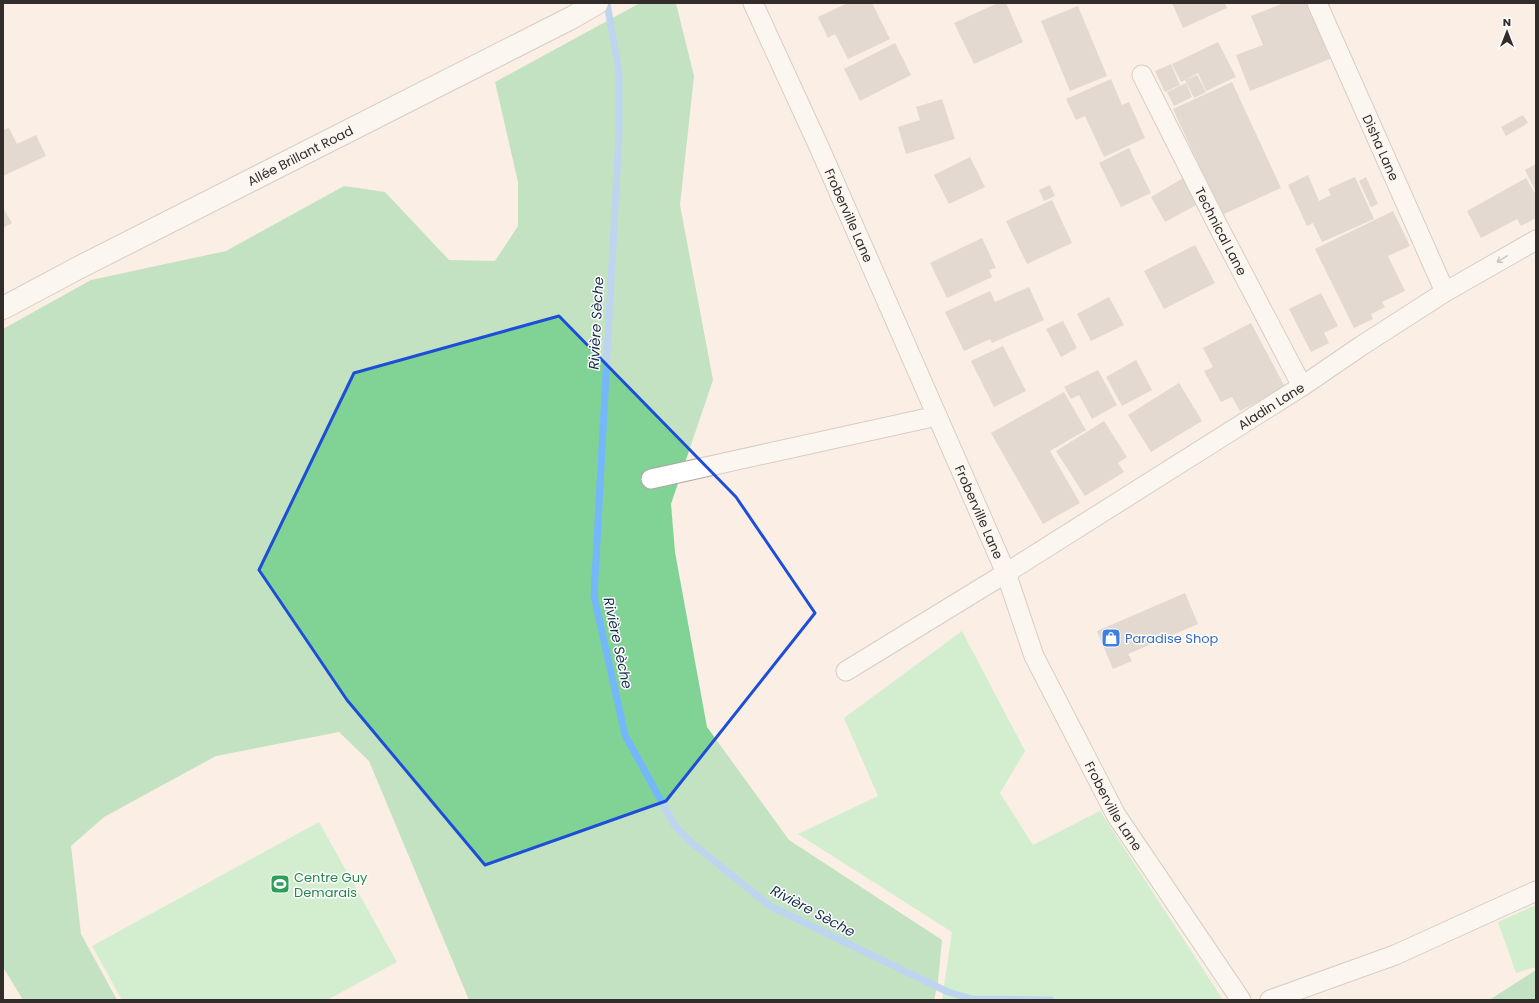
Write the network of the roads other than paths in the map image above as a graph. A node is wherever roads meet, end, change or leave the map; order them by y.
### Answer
1 (597, 3) edge
2 (753, 3) edge
3 (1317, 3) edge
4 (1142, 75) dead end
5 (1536, 240) edge
6 (1445, 292) junction
7 (3, 308) edge
8 (1302, 386) junction
9 (937, 416) junction
10 (651, 479) dead end
11 (1006, 573) junction
12 (846, 671) dead end
13 (1536, 891) edge
14 (1241, 1000) edge
15 (1270, 1000) edge

1 - 7 main road, Allée Brillant Road
2 - 9 street, Froberville Lane
3 - 6 street, Disha Lane
4 - 8 street, Technical Lane
5 -> 6 street, Aladin Lane
6 - 8 street, Aladin Lane
8 - 11 street, Aladin Lane
9 - 10 street
9 - 11 street, Froberville Lane
11 - 12 street, Aladin Lane
11 - 14 street, Froberville Lane
13 - 15 street

